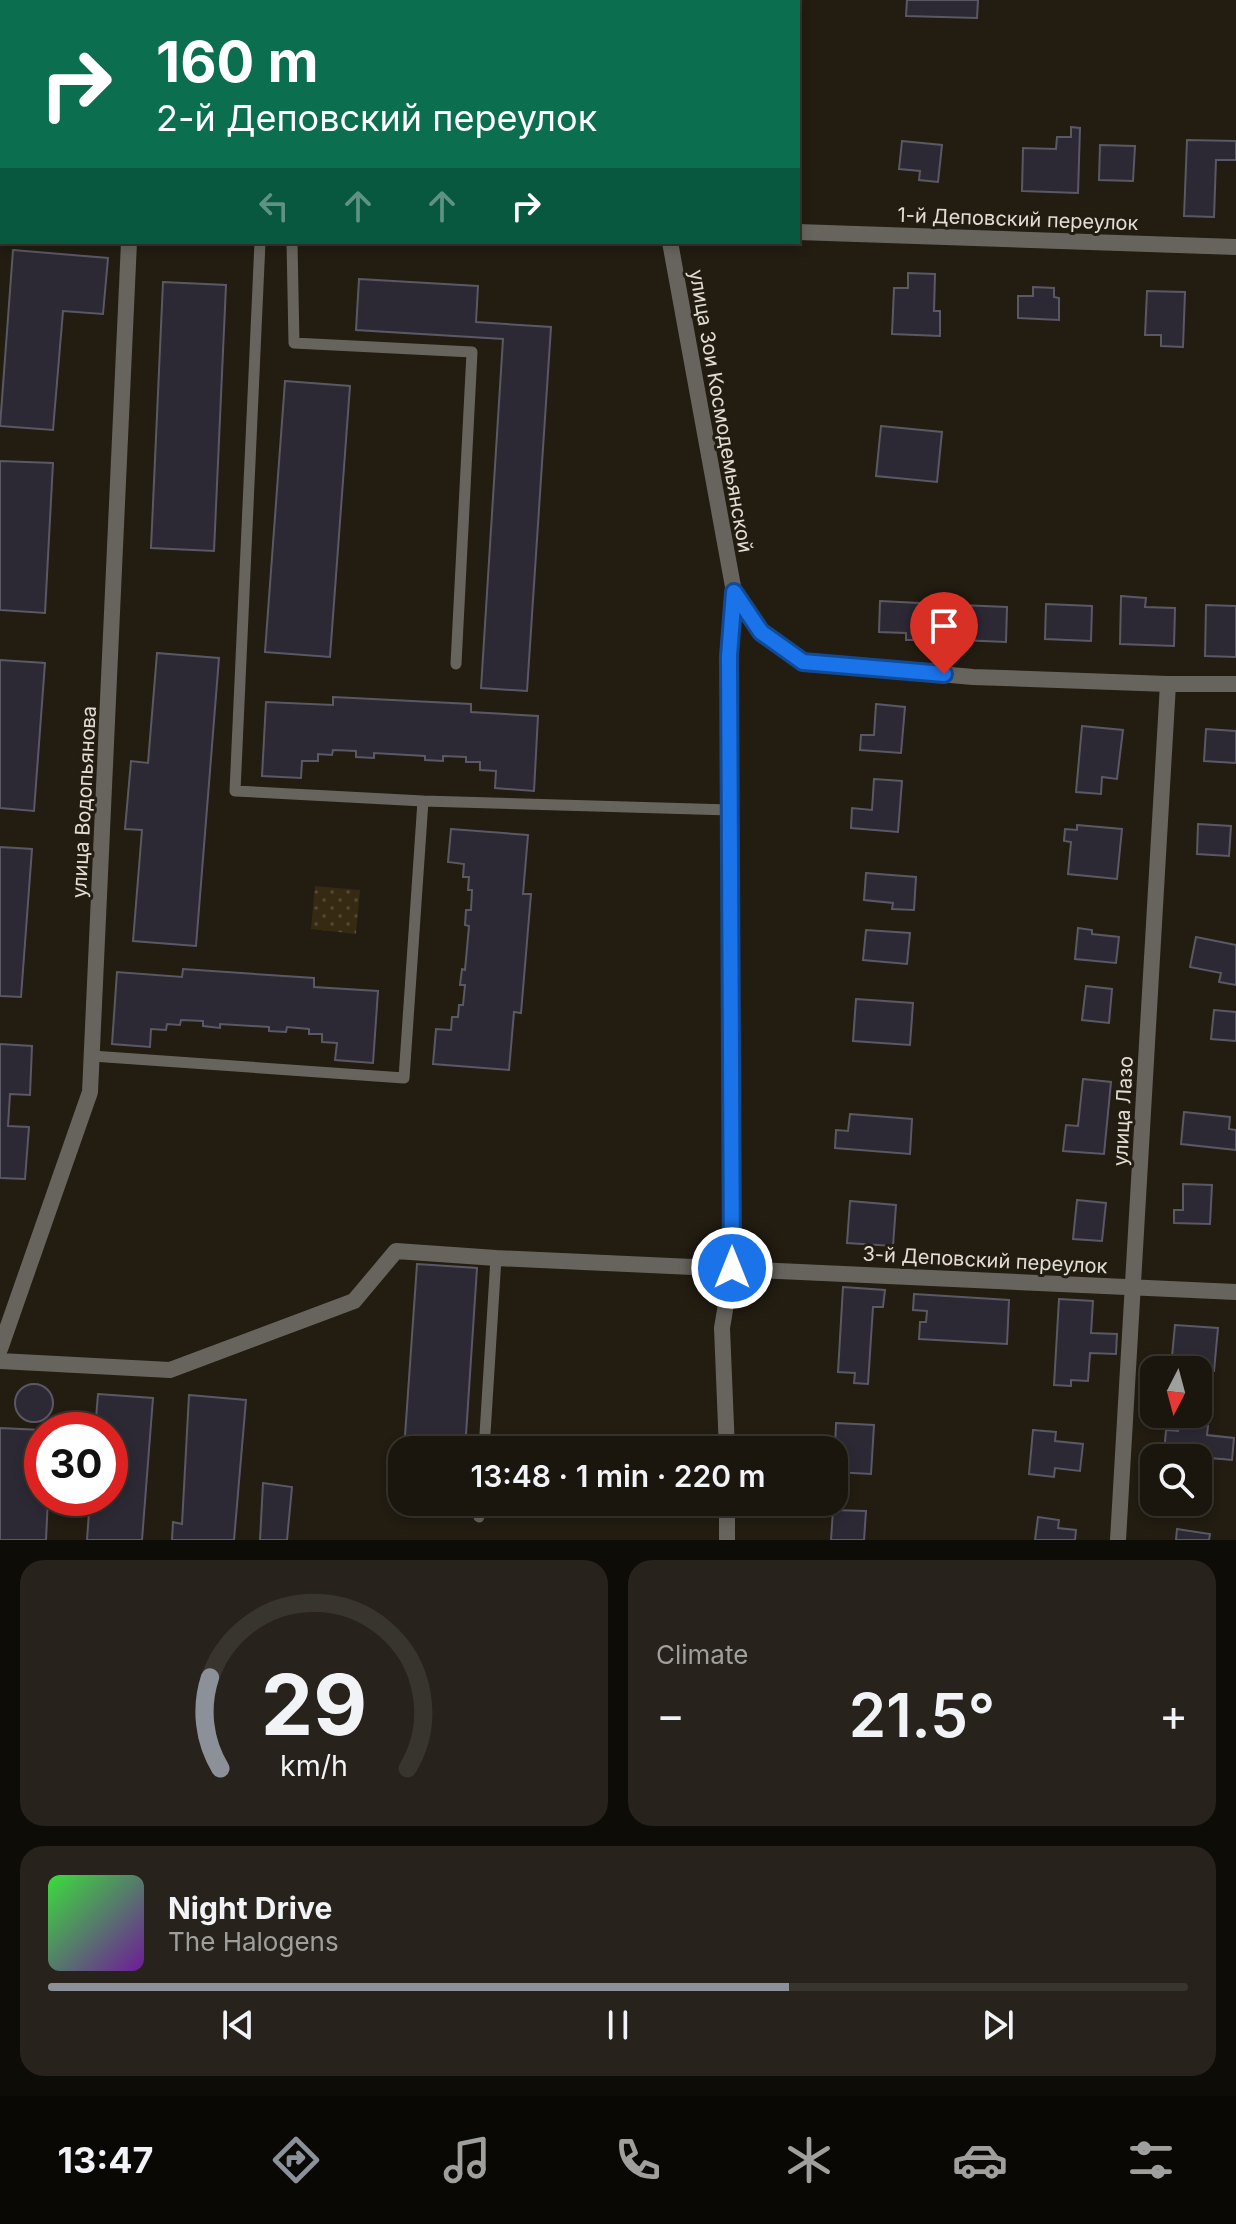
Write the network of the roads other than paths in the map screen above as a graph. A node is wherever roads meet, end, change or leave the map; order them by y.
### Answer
1 (800, 232) edge
2 (129, 244) edge
3 (260, 244) edge
4 (292, 244) edge
5 (670, 244) edge
6 (1236, 247) edge
7 (734, 592) junction
8 (456, 664) dead end
9 (1168, 684) junction
10 (1236, 684) edge
11 (423, 801) junction
12 (730, 810) junction
13 (92, 1056) junction
14 (496, 1258) junction
15 (732, 1268) junction
16 (1133, 1288) junction
17 (1236, 1292) edge
18 (0, 1349) edge
19 (0, 1361) edge
20 (485, 1436) edge
21 (726, 1436) edge
22 (727, 1516) edge
23 (727, 1540) edge
24 (1118, 1540) edge

1 - 6 street, 1-й Деповский переулок
2 - 13 street, улица Водопьянова
3 - 11 lane
4 - 8 lane
5 - 7 street, улица Зои Космодемьянской
7 - 9 street
7 - 12 street, улица Зои Космодемьянской
9 - 10 street
9 - 16 street, улица Лазо
11 - 12 lane
11 - 13 lane
12 - 15 street, улица Зои Космодемьянской
13 - 18 street, улица Водопьянова
14 - 15 street, 3-й Деповский переулок
14 - 19 street, 3-й Деповский переулок
14 - 20 lane
15 - 16 street, 3-й Деповский переулок
15 - 21 street, улица Зои Космодемьянской
16 - 17 street, 3-й Деповский переулок
16 - 24 street, улица Лазо
22 - 23 street

